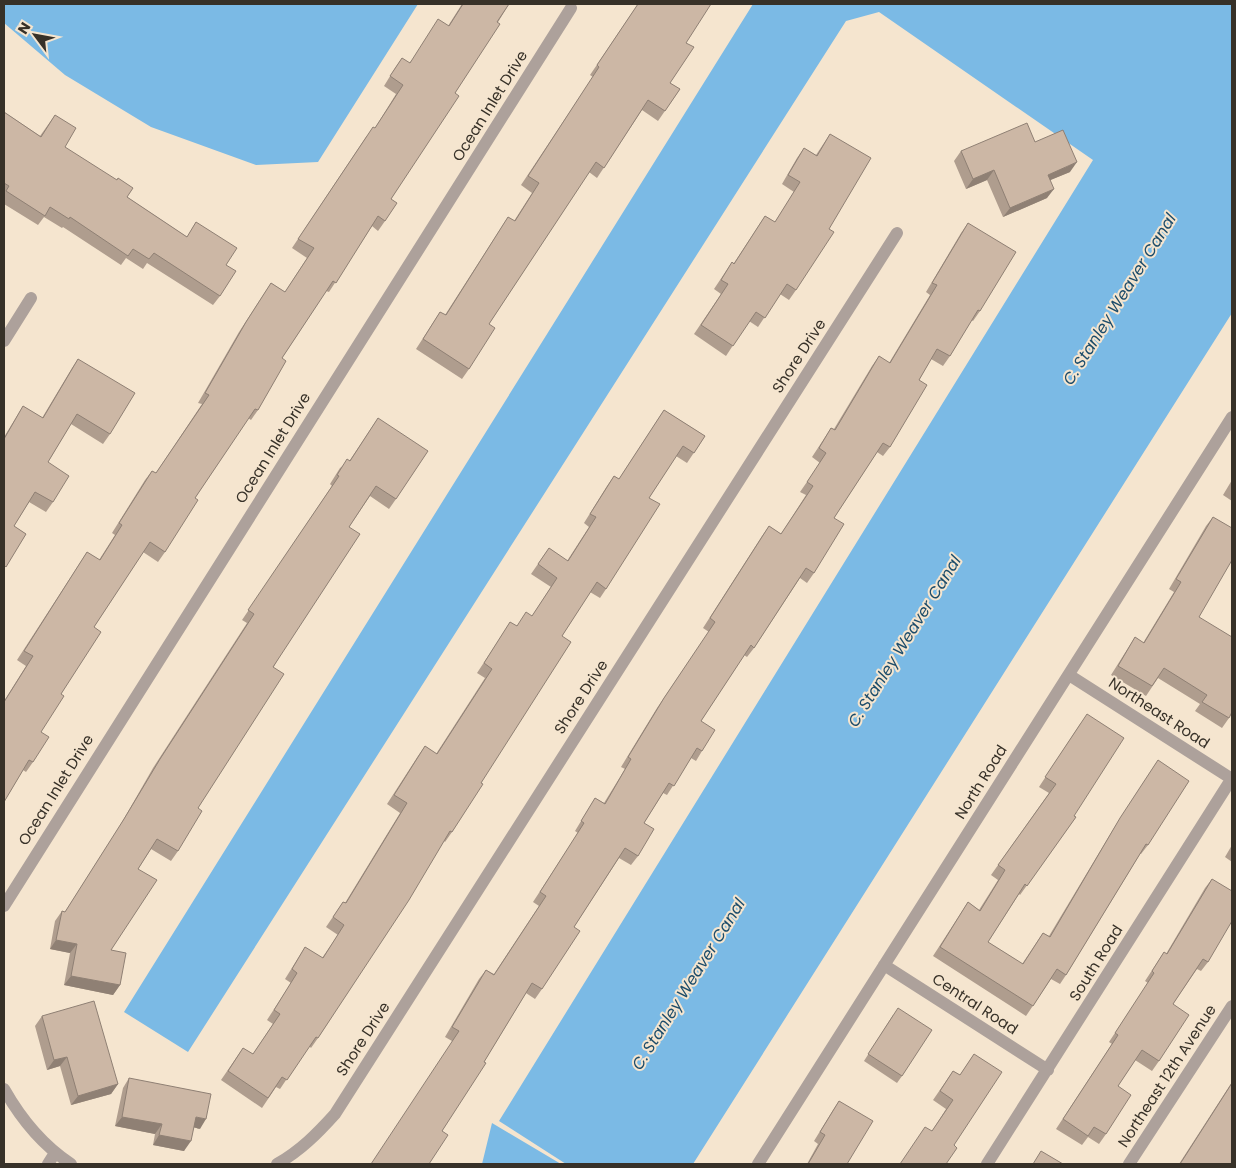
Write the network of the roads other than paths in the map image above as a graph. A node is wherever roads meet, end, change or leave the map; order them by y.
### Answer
1 (571, 8) dead end
2 (897, 233) dead end
3 (31, 298) dead end
4 (4, 340) edge
5 (1232, 417) edge
6 (1069, 674) junction
7 (1232, 778) edge
8 (4, 906) edge
9 (884, 965) junction
10 (1232, 1006) edge
11 (1048, 1070) junction
12 (4, 1089) edge
13 (55, 1153) junction
14 (48, 1164) edge
15 (71, 1164) edge
16 (277, 1164) edge
17 (758, 1164) edge
18 (987, 1164) edge
19 (1129, 1164) edge

1 - 8 street, Ocean Inlet Drive
2 - 16 street, Shore Drive
3 - 4 street
5 - 6 street, North Road
6 - 7 street, Northeast Road
6 - 9 street, North Road
7 - 11 street, South Road
9 - 11 street, Central Road
9 - 17 street, North Road
10 - 19 street, Northeast 12th Avenue
11 - 18 street, South Road
12 - 13 street
13 - 14 street
13 - 15 street

